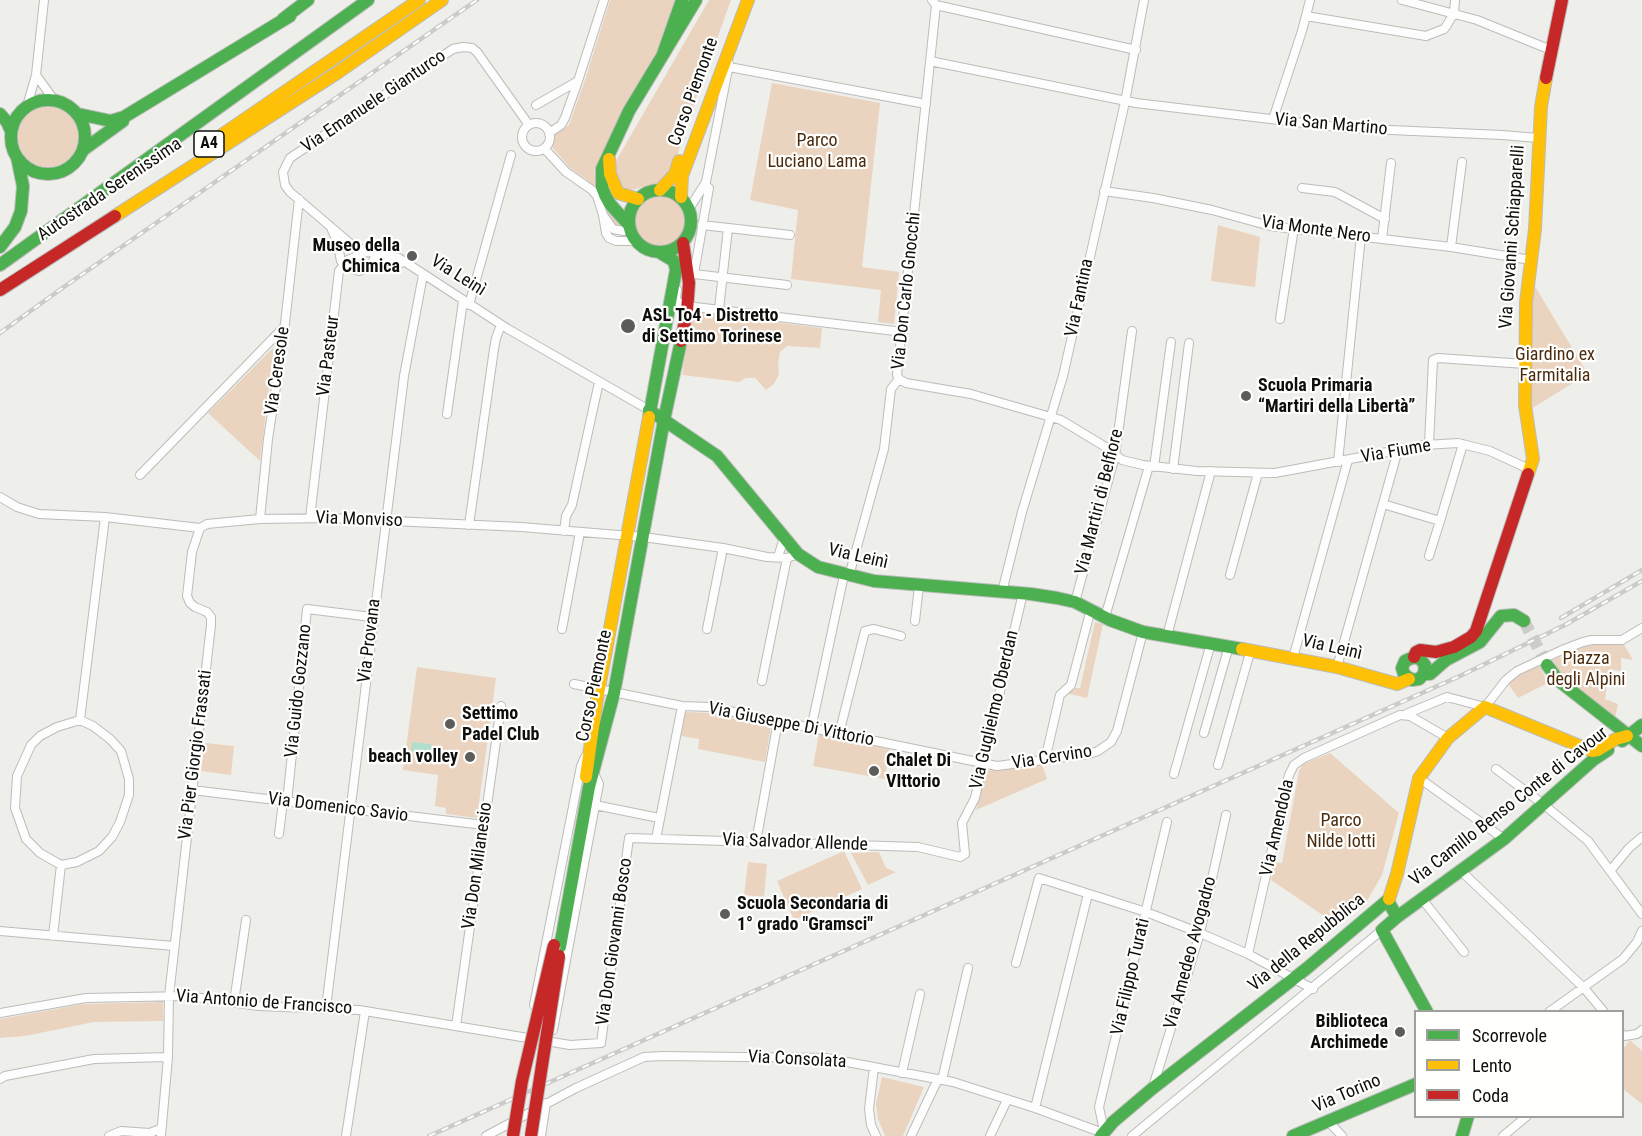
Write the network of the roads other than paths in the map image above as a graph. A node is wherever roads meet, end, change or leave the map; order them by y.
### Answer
1 (44, 0) edge
2 (308, 0) edge
3 (315, 0) edge
4 (368, 0) edge
5 (419, 0) edge
6 (442, 0) edge
7 (604, 0) edge
8 (682, 0) edge
9 (696, 0) edge
10 (739, 0) edge
11 (748, 0) edge
12 (1144, 0) edge
13 (1310, 0) edge
14 (1402, 0) edge
15 (1455, 0) edge
16 (1562, 0) edge
17 (934, 3) edge
18 (1454, 13) junction
19 (1306, 16) junction
20 (284, 19) junction
21 (730, 46) junction
22 (1136, 50) junction
23 (1551, 50) junction
24 (663, 54) junction
25 (930, 61) junction
26 (729, 67) junction
27 (36, 75) junction
28 (578, 81) junction
29 (54, 100) junction
30 (1125, 102) junction
31 (927, 104) junction
32 (536, 105) dead end
33 (23, 109) junction
34 (136, 111) junction
35 (0, 112) edge
36 (78, 114) junction
37 (1272, 120) junction
38 (529, 125) junction
39 (11, 131) junction
40 (549, 133) junction
41 (1538, 138) junction
42 (544, 148) junction
43 (83, 150) junction
44 (609, 152) junction
45 (511, 155) dead end
46 (16, 157) junction
47 (1462, 162) dead end
48 (1391, 163) dead end
49 (702, 188) junction
50 (1302, 189) dead end
51 (660, 190) junction
52 (1104, 191) junction
53 (681, 197) junction
54 (299, 199) junction
55 (638, 199) junction
56 (689, 209) junction
57 (317, 215) junction
58 (603, 215) junction
59 (1384, 219) junction
60 (297, 223) junction
61 (702, 225) junction
62 (330, 227) junction
63 (630, 227) junction
64 (728, 228) junction
65 (1294, 228) junction
66 (790, 235) dead end
67 (1361, 236) junction
68 (1382, 239) junction
69 (636, 241) junction
70 (683, 243) junction
71 (0, 247) edge
72 (1451, 247) junction
73 (376, 252) junction
74 (660, 252) junction
75 (1531, 260) junction
76 (0, 265) edge
77 (343, 265) junction
78 (406, 265) junction
79 (366, 269) junction
80 (676, 270) junction
81 (423, 275) junction
82 (722, 277) junction
83 (787, 285) dead end
84 (0, 289) edge
85 (466, 303) junction
86 (687, 306) junction
87 (718, 309) junction
88 (1280, 319) dead end
89 (501, 325) junction
90 (284, 327) junction
91 (1132, 330) dead end
92 (903, 332) junction
93 (1171, 342) dead end
94 (1189, 343) dead end
95 (1525, 364) junction
96 (899, 379) junction
97 (599, 382) junction
98 (649, 411) junction
99 (447, 414) dead end
100 (1051, 417) junction
101 (664, 420) junction
102 (1429, 444) junction
103 (1463, 444) junction
104 (1398, 450) junction
105 (1115, 456) junction
106 (1343, 461) junction
107 (1151, 466) junction
108 (1173, 469) junction
109 (1529, 469) junction
110 (1210, 471) junction
111 (1258, 473) junction
112 (140, 475) dead end
113 (0, 497) edge
114 (1383, 504) junction
115 (105, 517) junction
116 (310, 518) junction
117 (260, 519) junction
118 (385, 521) junction
119 (1440, 521) junction
120 (470, 525) junction
121 (200, 528) junction
122 (564, 531) junction
123 (580, 532) junction
124 (626, 536) junction
125 (643, 537) junction
126 (784, 538) junction
127 (723, 548) junction
128 (788, 556) junction
129 (1429, 556) dead end
130 (1230, 575) dead end
131 (846, 576) junction
132 (919, 586) junction
133 (1002, 592) junction
134 (1023, 593) junction
135 (1075, 602) junction
136 (1091, 609) junction
137 (372, 617) junction
138 (1105, 618) junction
139 (915, 621) dead end
140 (1524, 621) dead end
141 (1642, 628) edge
142 (562, 629) dead end
143 (707, 629) dead end
144 (1143, 632) junction
145 (901, 636) dead end
146 (1167, 636) junction
147 (1211, 643) junction
148 (1229, 646) junction
149 (1251, 649) junction
150 (1293, 658) junction
151 (1424, 663) junction
152 (1547, 665) tunnel mouth
153 (1337, 667) junction
154 (1406, 676) junction
155 (762, 681) dead end
156 (574, 684) dead end
157 (598, 690) junction
158 (614, 693) junction
159 (682, 705) junction
160 (501, 706) dead end
161 (1485, 707) junction
162 (1406, 714) junction
163 (80, 720) junction
164 (778, 721) junction
165 (1642, 725) edge
166 (811, 729) junction
167 (1204, 733) dead end
168 (839, 734) junction
169 (1627, 736) junction
170 (1448, 738) junction
171 (590, 743) junction
172 (1642, 746) edge
173 (1594, 755) junction
174 (1045, 760) junction
175 (982, 764) junction
176 (1218, 765) dead end
177 (1496, 769) dead end
178 (594, 773) junction
179 (1174, 774) dead end
180 (1419, 778) junction
181 (192, 790) junction
182 (285, 801) junction
183 (1543, 804) junction
184 (594, 805) junction
185 (351, 809) junction
186 (1226, 815) dead end
187 (659, 818) junction
188 (1167, 822) dead end
189 (484, 825) junction
190 (279, 834) dead end
191 (1642, 837) edge
192 (629, 838) joint
193 (656, 839) junction
194 (1504, 839) junction
195 (756, 842) junction
196 (960, 857) joint
197 (61, 865) junction
198 (1461, 871) junction
199 (1610, 871) junction
200 (1088, 894) junction
201 (1422, 899) junction
202 (1388, 901) junction
203 (1146, 912) junction
204 (1642, 914) edge
205 (1397, 917) junction
206 (246, 920) dead end
207 (1382, 930) junction
208 (1642, 931) edge
209 (0, 932) edge
210 (1200, 933) junction
211 (53, 936) junction
212 (174, 946) junction
213 (557, 946) junction
214 (1464, 951) dead end
215 (1248, 954) junction
216 (1016, 963) dead end
217 (968, 968) dead end
218 (1294, 978) junction
219 (1584, 988) junction
220 (1312, 989) junction
221 (920, 994) dead end
222 (169, 996) junction
223 (234, 1002) junction
224 (326, 1008) junction
225 (1426, 1010) edge
226 (1551, 1010) edge
227 (1603, 1010) edge
228 (365, 1011) junction
229 (0, 1013) edge
230 (456, 1026) junction
231 (1642, 1030) edge
232 (1624, 1036) edge
233 (526, 1038) junction
234 (551, 1042) junction
235 (168, 1057) junction
236 (874, 1067) junction
237 (902, 1072) junction
238 (0, 1079) edge
239 (940, 1079) junction
240 (1414, 1085) edge
241 (1152, 1089) junction
242 (1007, 1100) junction
243 (546, 1103) junction
244 (1035, 1108) junction
245 (1467, 1118) edge
246 (1525, 1118) edge
247 (1328, 1121) junction
248 (162, 1125) junction
249 (1103, 1135) edge
250 (109, 1136) edge
251 (161, 1136) edge
252 (346, 1136) edge
253 (486, 1136) edge
254 (513, 1136) edge
255 (531, 1136) edge
256 (541, 1136) edge
257 (876, 1136) edge
258 (911, 1136) edge
259 (990, 1136) edge
260 (1132, 1136) edge
261 (1293, 1136) edge
262 (1342, 1136) edge
263 (1462, 1136) edge
264 (1503, 1136) edge

1 - 27 street
2 - 20 main road
3 - 20 main road
4 - 76 main road, Autostrada Serenissima / A4
5 - 84 main road, Autostrada Serenissima / A4
6 - 84 main road
7 - 28 street
8 - 24 main road
9 - 24 main road
10 - 51 main road, Corso Piemonte
11 - 21 main road, Corso Piemonte
12 - 22 street, Via Fantina
13 - 19 street
14 - 18 street
15 - 18 street
16 - 23 main road, Via Giovanni Schiapparelli
17 - 22 street
17 - 25 street, Via Don Carlo Gnocchi
18 - 19 street
18 - 23 street
19 - 37 street
20 - 34 main road
21 - 26 street
21 - 53 main road, Corso Piemonte
22 - 30 street, Via Fantina
23 - 41 main road, Via Giovanni Schiapparelli
24 - 44 main road
25 - 30 street, Via San Martino
25 - 31 street, Via Don Carlo Gnocchi
26 - 31 street
26 - 49 street
27 - 29 street
27 - 33 street
28 - 32 street
28 - 40 street
29 - 33 main road
29 - 36 main road
30 - 37 street, Via San Martino
30 - 52 street, Via Fantina
31 - 92 street, Via Don Carlo Gnocchi
33 - 35 main road
33 - 39 main road
34 - 36 main road
34 - 43 main road
35 - 39 main road
36 - 43 main road
37 - 41 street, Via San Martino
38 - 40 street
38 - 42 street
38 - 54 street, Via Emanuele Gianturco
39 - 46 main road
40 - 42 street
41 - 75 main road, Via Giovanni Schiapparelli
42 - 58 street
43 - 46 main road
44 - 55 main road
44 - 63 main road
45 - 85 street
46 - 71 main road
47 - 72 street
48 - 59 street
49 - 53 street
49 - 56 street
49 - 61 street
50 - 59 street
51 - 53 main road
51 - 55 main road
52 - 65 street, Via Monte Nero
52 - 100 street, Via Fantina
53 - 56 main road
54 - 57 street, Via Emanuele Gianturco
54 - 60 street, Via Ceresole
55 - 63 main road
56 - 70 main road
57 - 60 street
57 - 62 street
58 - 63 street
58 - 69 street
59 - 68 street
60 - 90 street, Via Ceresole
61 - 64 street
61 - 82 street
62 - 73 street
62 - 77 street
63 - 69 main road
64 - 66 street
64 - 82 street
65 - 67 street, Via Monte Nero
65 - 88 street
67 - 68 street, Via Monte Nero
67 - 106 street
68 - 72 street, Via Monte Nero
69 - 74 main road
70 - 74 main road
70 - 86 main road, Corso Piemonte
72 - 75 street, Via Monte Nero
73 - 77 street
73 - 78 street
73 - 79 street
74 - 80 main road
75 - 95 main road, Via Giovanni Schiapparelli
77 - 79 street
77 - 116 street, Via Pasteur
78 - 79 street
78 - 81 street, Via Leinì
80 - 86 street
80 - 98 main road, Corso Piemonte
81 - 85 street, Via Leinì
81 - 118 street, Via Provana
82 - 83 street
82 - 87 street
85 - 89 street, Via Leinì
85 - 99 street
86 - 87 street
86 - 101 main road, Corso Piemonte
87 - 92 street
89 - 97 street, Via Leinì
89 - 120 street
90 - 112 street
90 - 117 street, Via Ceresole
91 - 105 street, Via Martiri di Belfiore
92 - 96 street, Via Don Carlo Gnocchi
93 - 107 street
94 - 108 street
95 - 102 street
95 - 109 main road, Via Giovanni Schiapparelli
96 - 100 street, Via Fiume
96 - 131 street, Via Don Carlo Gnocchi
97 - 98 street, Via Leinì
97 - 122 street
98 - 101 main road, Via Leinì
98 - 124 main road, Corso Piemonte
100 - 105 street, Via Fiume
100 - 133 street, Via Fantina
101 - 125 main road, Corso Piemonte
101 - 126 main road, Via Leinì
102 - 103 street, Via Fiume
102 - 104 street, Via Fiume
103 - 109 street, Via Fiume
103 - 119 street
104 - 106 street, Via Fiume
104 - 114 street
105 - 107 street, Via Fiume
105 - 135 street, Via Martiri di Belfiore
106 - 111 street, Via Fiume
106 - 150 street
107 - 108 street, Via Fiume
107 - 138 street
108 - 110 street, Via Fiume
109 - 151 main road, Via Giovanni Schiapparelli
110 - 111 street, Via Fiume
110 - 146 street
111 - 130 street
113 - 115 street, Via Monviso
114 - 119 street
114 - 153 street
115 - 121 street, Via Monviso
115 - 163 street
116 - 117 street, Via Monviso
116 - 118 street, Via Monviso
117 - 121 street, Via Monviso
118 - 120 street, Via Monviso
118 - 137 street, Via Provana
119 - 129 street
120 - 122 street, Via Monviso
121 - 181 street, Via Pier Giorgio Frassati
122 - 123 street, Via Monviso
123 - 124 street, Via Monviso
123 - 142 street
124 - 125 street, Via Monviso
124 - 157 main road, Corso Piemonte
125 - 127 street, Via Monviso
125 - 158 main road, Corso Piemonte
126 - 128 main road, Via Leinì
126 - 128 street
127 - 128 street, Via Monviso
127 - 143 street
128 - 131 main road, Via Leinì
128 - 155 street
131 - 132 main road, Via Leinì
131 - 166 street, Via Don Carlo Gnocchi
132 - 133 main road, Via Leinì
132 - 139 street
133 - 134 main road, Via Leinì
134 - 135 main road, Via Leinì
134 - 175 street, Via Guglielmo Oberdan
135 - 136 main road, Via Leinì
136 - 138 main road, Via Leinì
136 - 174 street
137 - 182 street, Via Guido Gozzano
137 - 185 street, Via Provana
138 - 144 main road, Via Leinì
140 - 151 main road
141 - 161 street, Via della Repubblica
144 - 146 main road, Via Leinì
144 - 174 street, Via Cervino
145 - 168 street
146 - 147 main road, Via Leinì
147 - 148 main road, Via Leinì
147 - 179 street
148 - 149 main road, Via Leinì
148 - 167 street
149 - 150 main road, Via Leinì
149 - 176 street
150 - 153 main road, Via Leinì
151 - 154 main road
151 - 154 main road, Via Leinì
152 - 169 main road
153 - 154 main road, Via Leinì
156 - 157 street, Via Giuseppe Di Vittorio
157 - 158 street, Via Giuseppe Di Vittorio
157 - 171 main road, Corso Piemonte
158 - 159 street, Via Giuseppe Di Vittorio
158 - 178 main road, Corso Piemonte
159 - 164 street, Via Giuseppe Di Vittorio
159 - 187 street
160 - 189 street, Via Don Milanesio
161 - 162 street
161 - 170 main road, Via della Repubblica
161 - 173 main road
162 - 170 street
162 - 215 street, Via Amendola
163 - 197 street
163 - 197 street
164 - 166 street, Via Giuseppe Di Vittorio
164 - 195 street
165 - 169 main road, Via Camillo Benso Conte di Cavour
166 - 168 street, Via Giuseppe Di Vittorio
168 - 175 street, Via Giuseppe Di Vittorio
169 - 172 main road
169 - 173 main road, Via Camillo Benso Conte di Cavour
170 - 180 main road, Via della Repubblica
171 - 213 main road, Corso Piemonte
171 - 233 street, Corso Piemonte
173 - 183 main road, Via Camillo Benso Conte di Cavour
174 - 175 street, Via Cervino
175 - 196 street, Via Guglielmo Oberdan
177 - 183 street
178 - 184 street
178 - 213 main road, Corso Piemonte
180 - 194 street
180 - 202 main road, Via della Repubblica
181 - 182 street, Via Domenico Savio
181 - 212 street, Via Pier Giorgio Frassati
182 - 185 street, Via Domenico Savio
182 - 190 street
183 - 194 main road, Via Camillo Benso Conte di Cavour
183 - 199 street
184 - 187 street
184 - 234 street
185 - 189 street, Via Domenico Savio
185 - 224 street, Via Provana
186 - 210 street, Via Amedeo Avogadro
187 - 193 street
188 - 203 street, Via Filippo Turati
189 - 230 street, Via Don Milanesio
191 - 199 street
192 - 193 street, Via Salvador Allende
192 - 234 street, Via Don Giovanni Bosco
193 - 195 street, Via Salvador Allende
194 - 198 main road, Via Camillo Benso Conte di Cavour
195 - 196 street, Via Salvador Allende
197 - 211 street
198 - 201 main road, Via Camillo Benso Conte di Cavour
198 - 219 street
199 - 204 street
200 - 203 street
200 - 216 street
200 - 244 street
201 - 205 main road, Via Camillo Benso Conte di Cavour
201 - 214 street
202 - 205 main road
202 - 218 main road, Via della Repubblica
203 - 210 street
203 - 249 street, Via Filippo Turati
205 - 207 main road, Via Camillo Benso Conte di Cavour
206 - 223 street
207 - 220 street, Via Camillo Benso Conte di Cavour
207 - 225 main road
208 - 219 street
209 - 211 street
210 - 215 street
210 - 241 street, Via Amedeo Avogadro
211 - 212 street
212 - 222 street, Via Pier Giorgio Frassati
213 - 254 main road, Corso Piemonte, bridge
213 - 255 main road, Corso Piemonte, bridge
215 - 218 street
217 - 239 street
218 - 220 street
218 - 241 main road, Via della Repubblica
219 - 226 street
219 - 227 street
220 - 260 street, Via Camillo Benso Conte di Cavour
221 - 237 street
222 - 223 street, Via Antonio de Francisco
222 - 229 street, Via Antonio de Francisco
222 - 235 street, Via Pier Giorgio Frassati
223 - 224 street, Via Antonio de Francisco
224 - 228 street, Via Antonio de Francisco
228 - 230 street, Via Antonio de Francisco
228 - 252 street
230 - 233 street, Via Antonio de Francisco
231 - 232 street
233 - 234 street, Via Don Giovanni Bosco
235 - 238 street
235 - 248 street, Via Pier Giorgio Frassati
236 - 237 street, Via Consolata
236 - 243 street, Via Consolata
236 - 257 street
237 - 239 street, Via Consolata
239 - 242 street, Via Consolata
239 - 258 street
240 - 247 main road, Via Torino
241 - 249 main road, Via della Repubblica
242 - 244 street, Via Consolata
242 - 259 street
243 - 253 street, Via Consolata
243 - 256 street
244 - 249 street, Via Consolata
245 - 263 main road
246 - 264 street
247 - 261 main road, Via Torino
247 - 262 street
248 - 250 street
248 - 251 street, Via Pier Giorgio Frassati

